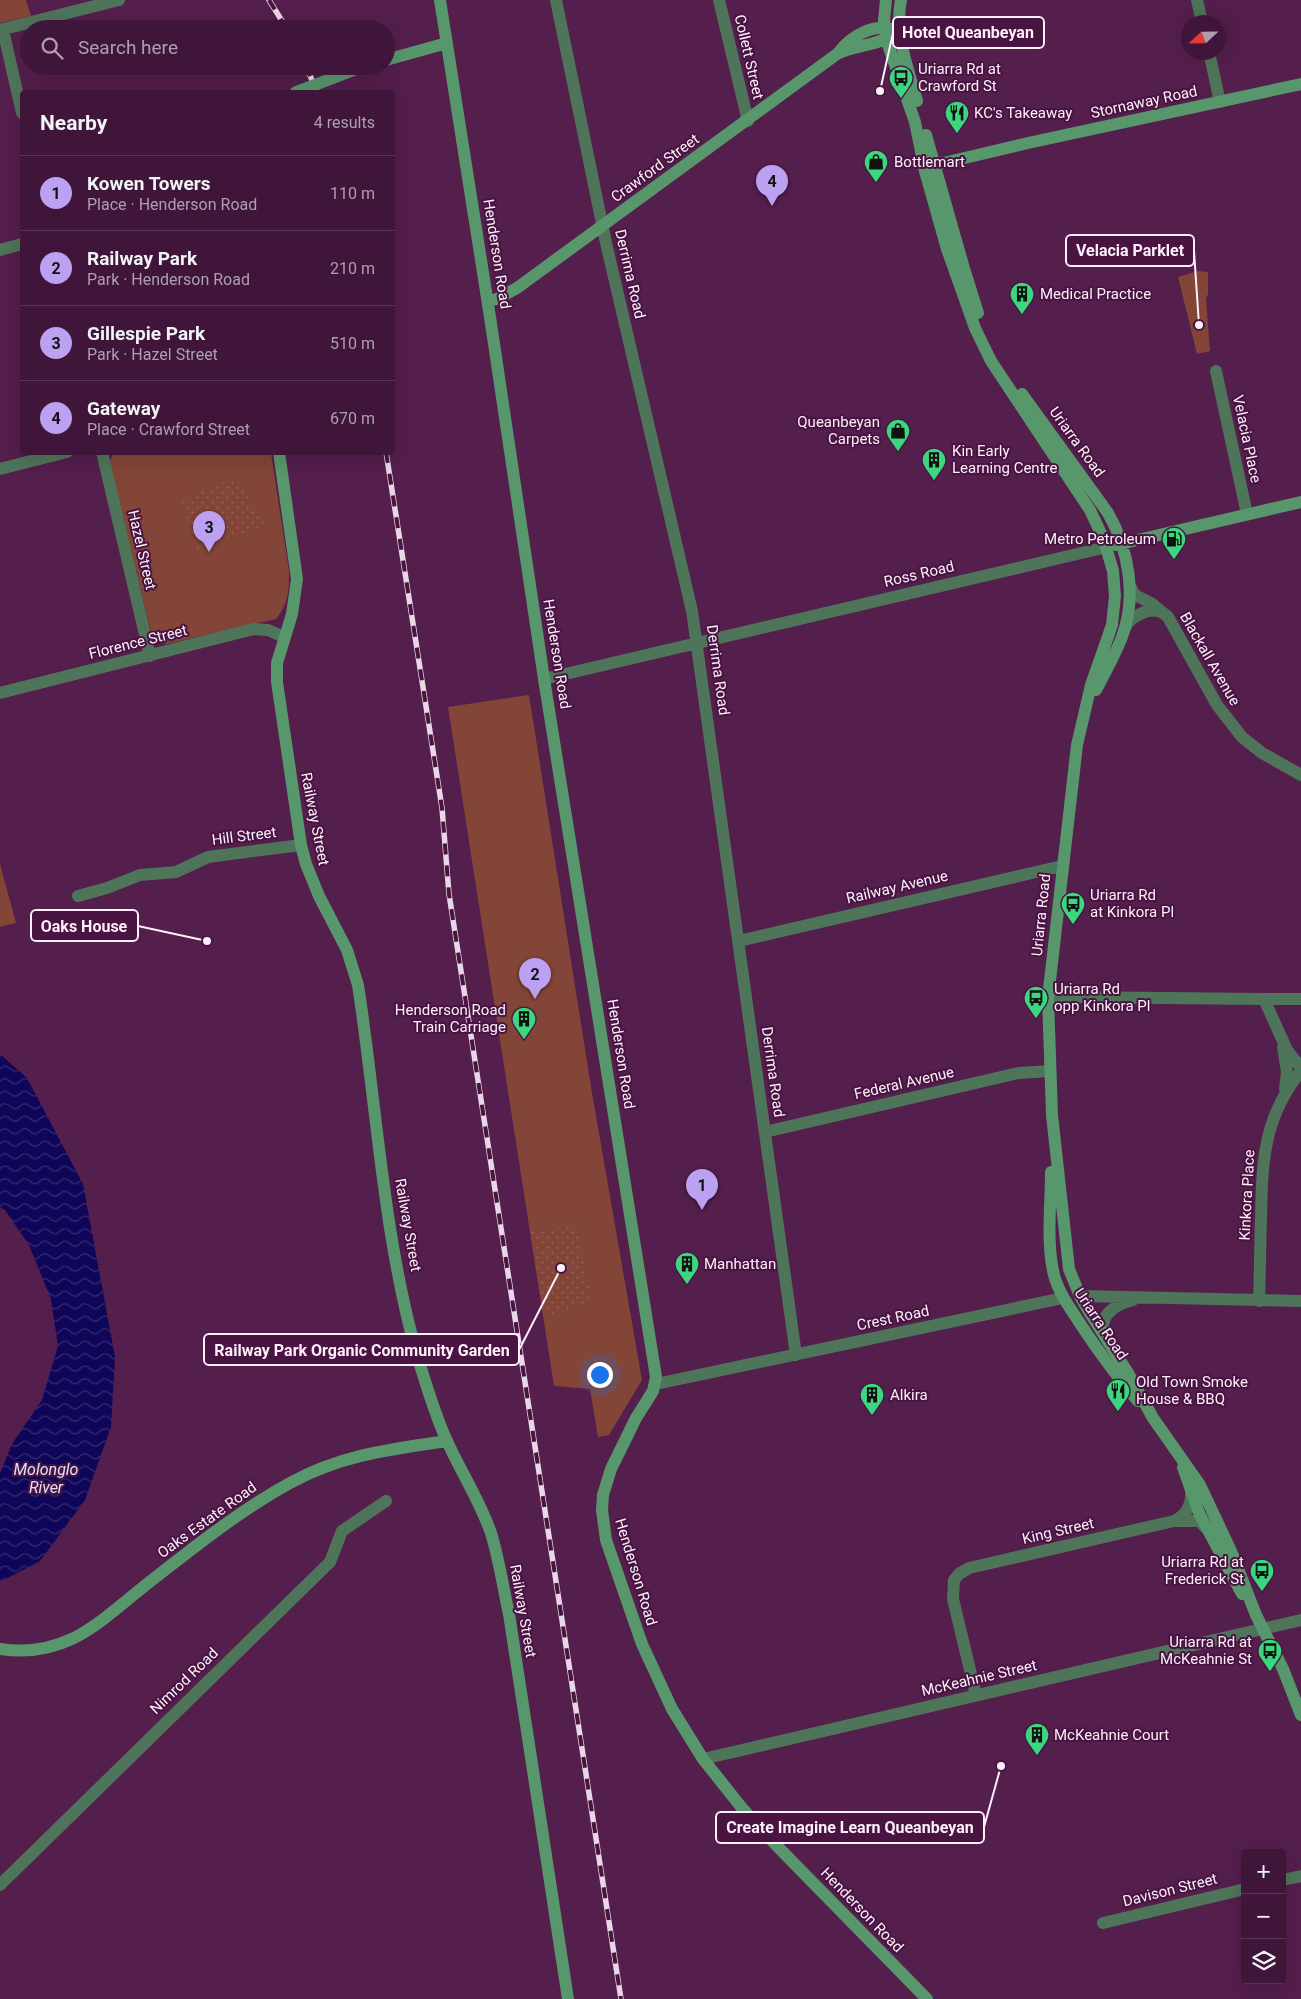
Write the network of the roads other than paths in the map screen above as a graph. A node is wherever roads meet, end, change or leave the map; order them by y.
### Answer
1 (119, 0) edge
2 (440, 0) edge
3 (556, 0) edge
4 (719, 0) edge
5 (886, 0) edge
6 (901, 0) edge
7 (1197, 0) edge
8 (1200, 15) edge
9 (40, 20) edge
10 (20, 25) edge
11 (1, 30) edge
12 (899, 30) junction
13 (885, 33) junction
14 (447, 43) junction
15 (395, 57) edge
16 (1211, 60) edge
17 (341, 75) edge
18 (1301, 84) edge
19 (301, 90) edge
20 (1220, 102) junction
21 (20, 105) edge
22 (748, 121) junction
23 (949, 162) junction
24 (935, 165) junction
25 (927, 179) junction
26 (941, 186) junction
27 (602, 226) junction
28 (20, 245) edge
29 (0, 250) edge
30 (488, 301) junction
31 (1216, 370) dead end
32 (55, 455) edge
33 (103, 455) edge
34 (279, 455) edge
35 (0, 469) edge
36 (1301, 502) edge
37 (1247, 514) junction
38 (1122, 543) junction
39 (1107, 547) junction
40 (1129, 584) junction
41 (1163, 613) junction
42 (1125, 628) junction
43 (284, 637) junction
44 (698, 643) junction
45 (150, 656) junction
46 (544, 679) junction
47 (0, 694) edge
48 (1082, 719) junction
49 (1301, 775) edge
50 (301, 846) junction
51 (1062, 866) junction
52 (78, 896) dead end
53 (740, 941) junction
54 (1048, 998) junction
55 (1301, 999) edge
56 (1264, 1000) junction
57 (1280, 1035) junction
58 (1301, 1069) edge
59 (1050, 1071) junction
60 (1284, 1093) junction
61 (1052, 1115) junction
62 (765, 1132) junction
63 (1080, 1296) junction
64 (1064, 1298) junction
65 (1138, 1298) junction
66 (1259, 1301) junction
67 (1301, 1301) edge
68 (1106, 1338) junction
69 (796, 1355) junction
70 (656, 1384) junction
71 (1153, 1418) junction
72 (447, 1441) junction
73 (1174, 1450) junction
74 (1191, 1491) junction
75 (386, 1501) dead end
76 (1174, 1521) junction
77 (1207, 1528) junction
78 (1256, 1615) junction
79 (1301, 1620) edge
80 (1263, 1628) junction
81 (0, 1649) edge
82 (976, 1695) junction
83 (1301, 1715) edge
84 (703, 1759) junction
85 (1301, 1876) edge
86 (1286, 1879) edge
87 (0, 1885) edge
88 (1241, 1889) edge
89 (1103, 1923) dead end
90 (568, 1999) edge
91 (926, 1999) edge

1 - 9 street
2 - 14 street, Henderson Road
3 - 27 street, Derrima Road
4 - 22 street, Collett Street
5 - 13 street
6 - 12 street
7 - 8 street
10 - 11 street
11 - 21 street
12 - 13 street, Crawford Street
12 - 24 street, Uriarra Road
13 - 22 street, Crawford Street
13 - 25 street, Uriarra Road
14 - 15 street
14 - 30 street, Henderson Road
16 - 20 street
17 - 19 street, bridge
18 - 20 street, Stornaway Road
20 - 23 street, Stornaway Road
22 - 27 street, Crawford Street
23 - 24 street, Stornaway Road
23 - 26 street
24 - 25 street
24 - 26 street, Uriarra Road
25 - 39 street, Uriarra Road
26 - 38 street, Uriarra Road
27 - 30 street, Crawford Street
27 - 44 street, Derrima Road
28 - 29 street
30 - 46 street, Henderson Road
31 - 37 street, Velacia Place
32 - 35 street
33 - 45 street, Hazel Street
34 - 43 street, Railway Street
36 - 37 street, Ross Road
37 - 38 street, Ross Road
38 - 39 street, Ross Road
38 - 40 street, Uriarra Road
39 - 44 street, Ross Road
39 - 48 street, Uriarra Road
40 - 41 street, Blackall Avenue
40 - 42 street, Uriarra Road
41 - 42 street, Blackall Avenue
41 - 49 street, Blackall Avenue
42 - 48 street, Uriarra Road
43 - 45 street, Florence Street
43 - 50 street, Railway Street
44 - 46 street, Ross Road
44 - 53 street, Derrima Road
45 - 47 street, Florence Street
46 - 70 street, Henderson Road
48 - 51 street, Uriarra Road
50 - 52 street, Hill Street
50 - 72 street, Railway Street
51 - 53 street, Railway Avenue
51 - 54 street, Uriarra Road
53 - 62 street, Derrima Road
54 - 56 street
54 - 59 street, Uriarra Road
55 - 56 street
56 - 57 street, Kinkora Place
57 - 58 street, Kinkora Place
57 - 60 street
58 - 60 street, Kinkora Place
59 - 61 street, Uriarra Road
59 - 62 street, Federal Avenue
60 - 66 street, Kinkora Place
61 - 63 street, Uriarra Road
61 - 64 street, Uriarra Road
62 - 69 street, Derrima Road
63 - 64 street, Crest Road
63 - 65 street, Crest Road
63 - 68 street, Uriarra Road
64 - 69 street, Crest Road
64 - 71 street, Uriarra Road
65 - 66 street, Crest Road
65 - 68 street, Crest Road
66 - 67 street, Crest Road
68 - 71 street, Uriarra Road
69 - 70 street, Crest Road
70 - 84 street, Henderson Road
71 - 73 street, Uriarra Road
72 - 81 street, Oaks Estate Road
72 - 90 street, Railway Street
73 - 74 street, Uriarra Road
73 - 78 street, Uriarra Road
74 - 76 street
74 - 77 street, Uriarra Road
75 - 87 street, Nimrod Road
76 - 77 street, King Street
76 - 82 street, King Street
77 - 78 street, Uriarra Road
78 - 80 street, Uriarra Road
79 - 80 street, McKeahnie Street
80 - 82 street, McKeahnie Street
80 - 83 street, Uriarra Road
82 - 84 street, McKeahnie Street
84 - 91 street, Henderson Road
85 - 86 street
88 - 89 street, Davison Street

